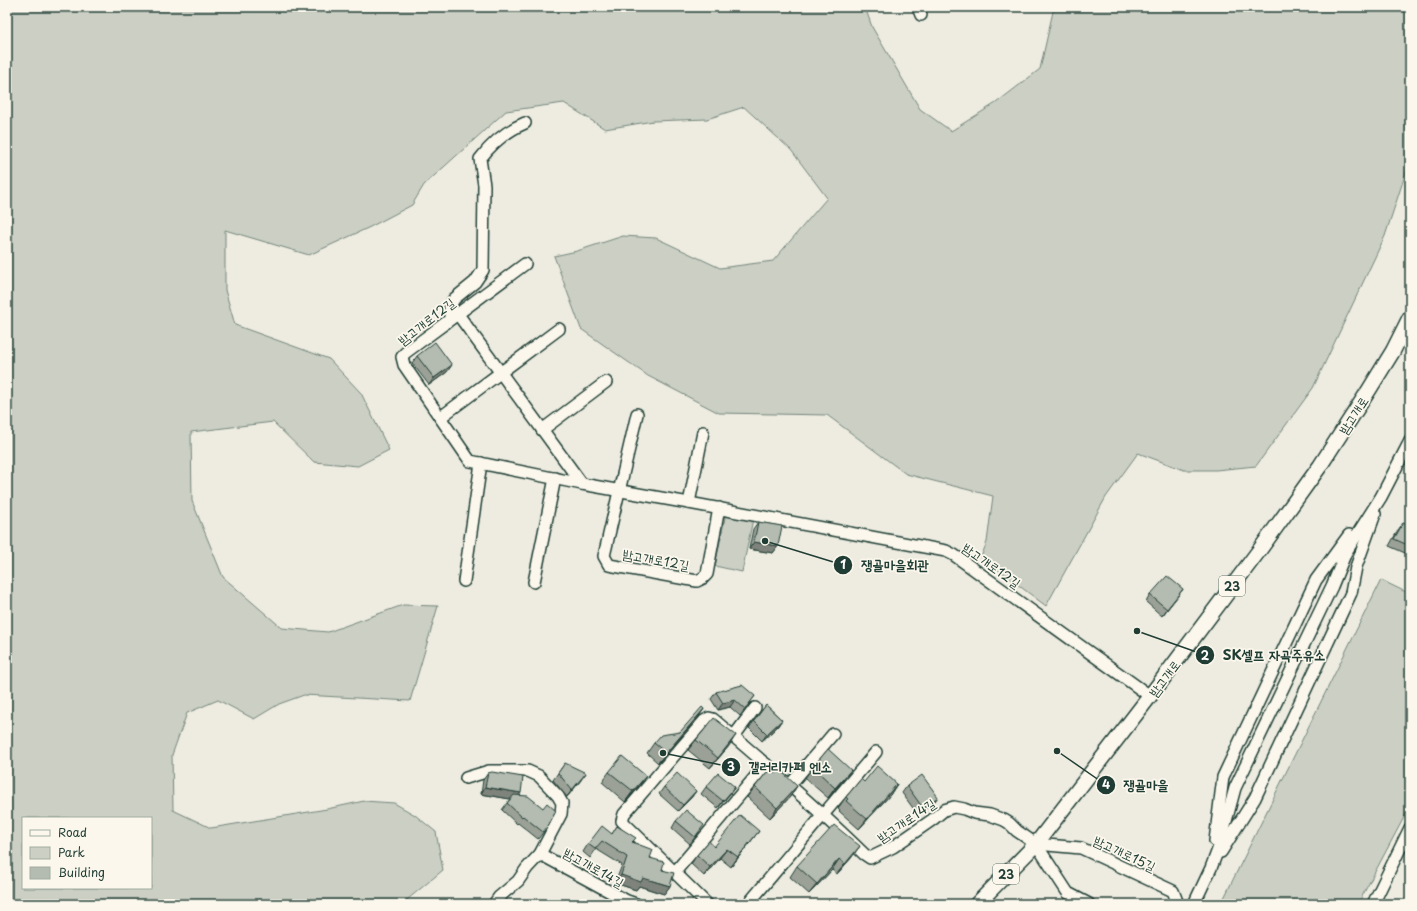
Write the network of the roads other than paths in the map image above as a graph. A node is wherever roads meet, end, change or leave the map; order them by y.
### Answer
1 (525, 123) dead end
2 (525, 264) dead end
3 (454, 316) junction
4 (1410, 317) edge
5 (559, 329) dead end
6 (500, 372) junction
7 (606, 382) dead end
8 (637, 414) dead end
9 (440, 417) junction
10 (542, 430) junction
11 (703, 432) dead end
12 (1410, 441) edge
13 (481, 463) junction
14 (555, 478) junction
15 (582, 484) junction
16 (619, 490) junction
17 (1381, 497) junction
18 (689, 503) junction
19 (719, 508) junction
20 (464, 581) dead end
21 (534, 582) dead end
22 (1150, 696) junction
23 (755, 708) dead end
24 (833, 734) dead end
25 (734, 736) junction
26 (876, 752) dead end
27 (766, 764) junction
28 (466, 778) dead end
29 (790, 785) junction
30 (824, 814) junction
31 (1410, 828) edge
32 (1036, 844) junction
33 (540, 854) junction
34 (1211, 868) junction
35 (675, 872) junction
36 (494, 904) edge
37 (636, 904) edge
38 (707, 904) edge
39 (748, 904) edge
40 (977, 904) edge
41 (1089, 904) edge
42 (1178, 904) edge
43 (1194, 904) edge
44 (1373, 904) edge

1 - 3 street
2 - 3 street, 밤고개로12길
3 - 6 street
3 - 9 street, 밤고개로12길
4 - 22 main road, 밤고개로 / 23
5 - 6 street
6 - 9 street
6 - 10 street
7 - 10 street
8 - 16 street
9 - 13 street, 밤고개로12길
10 - 15 street
11 - 18 street
12 - 17 street
13 - 14 street, 밤고개로12길
13 - 20 street
14 - 15 street, 밤고개로12길
14 - 21 street
15 - 16 street, 밤고개로12길
16 - 18 street, 밤고개로12길
16 - 19 street, 밤고개로12길
17 - 34 street
17 - 34 street
17 - 34 street
18 - 19 street, 밤고개로12길
19 - 22 street, 밤고개로12길
22 - 32 main road, 밤고개로 / 23
23 - 25 street
24 - 29 street
25 - 27 street, 밤고개로14길
25 - 35 street, 밤고개로14길
26 - 30 street
27 - 29 street, 밤고개로14길
27 - 35 street
28 - 33 street
29 - 30 street, 밤고개로14길
30 - 32 street, 밤고개로14길
30 - 39 street
31 - 44 street
32 - 40 main road, 밤고개로 / 23
32 - 41 street
32 - 42 street, 밤고개로15길
33 - 36 street
33 - 37 street, 밤고개로14길
34 - 43 street
35 - 38 street

